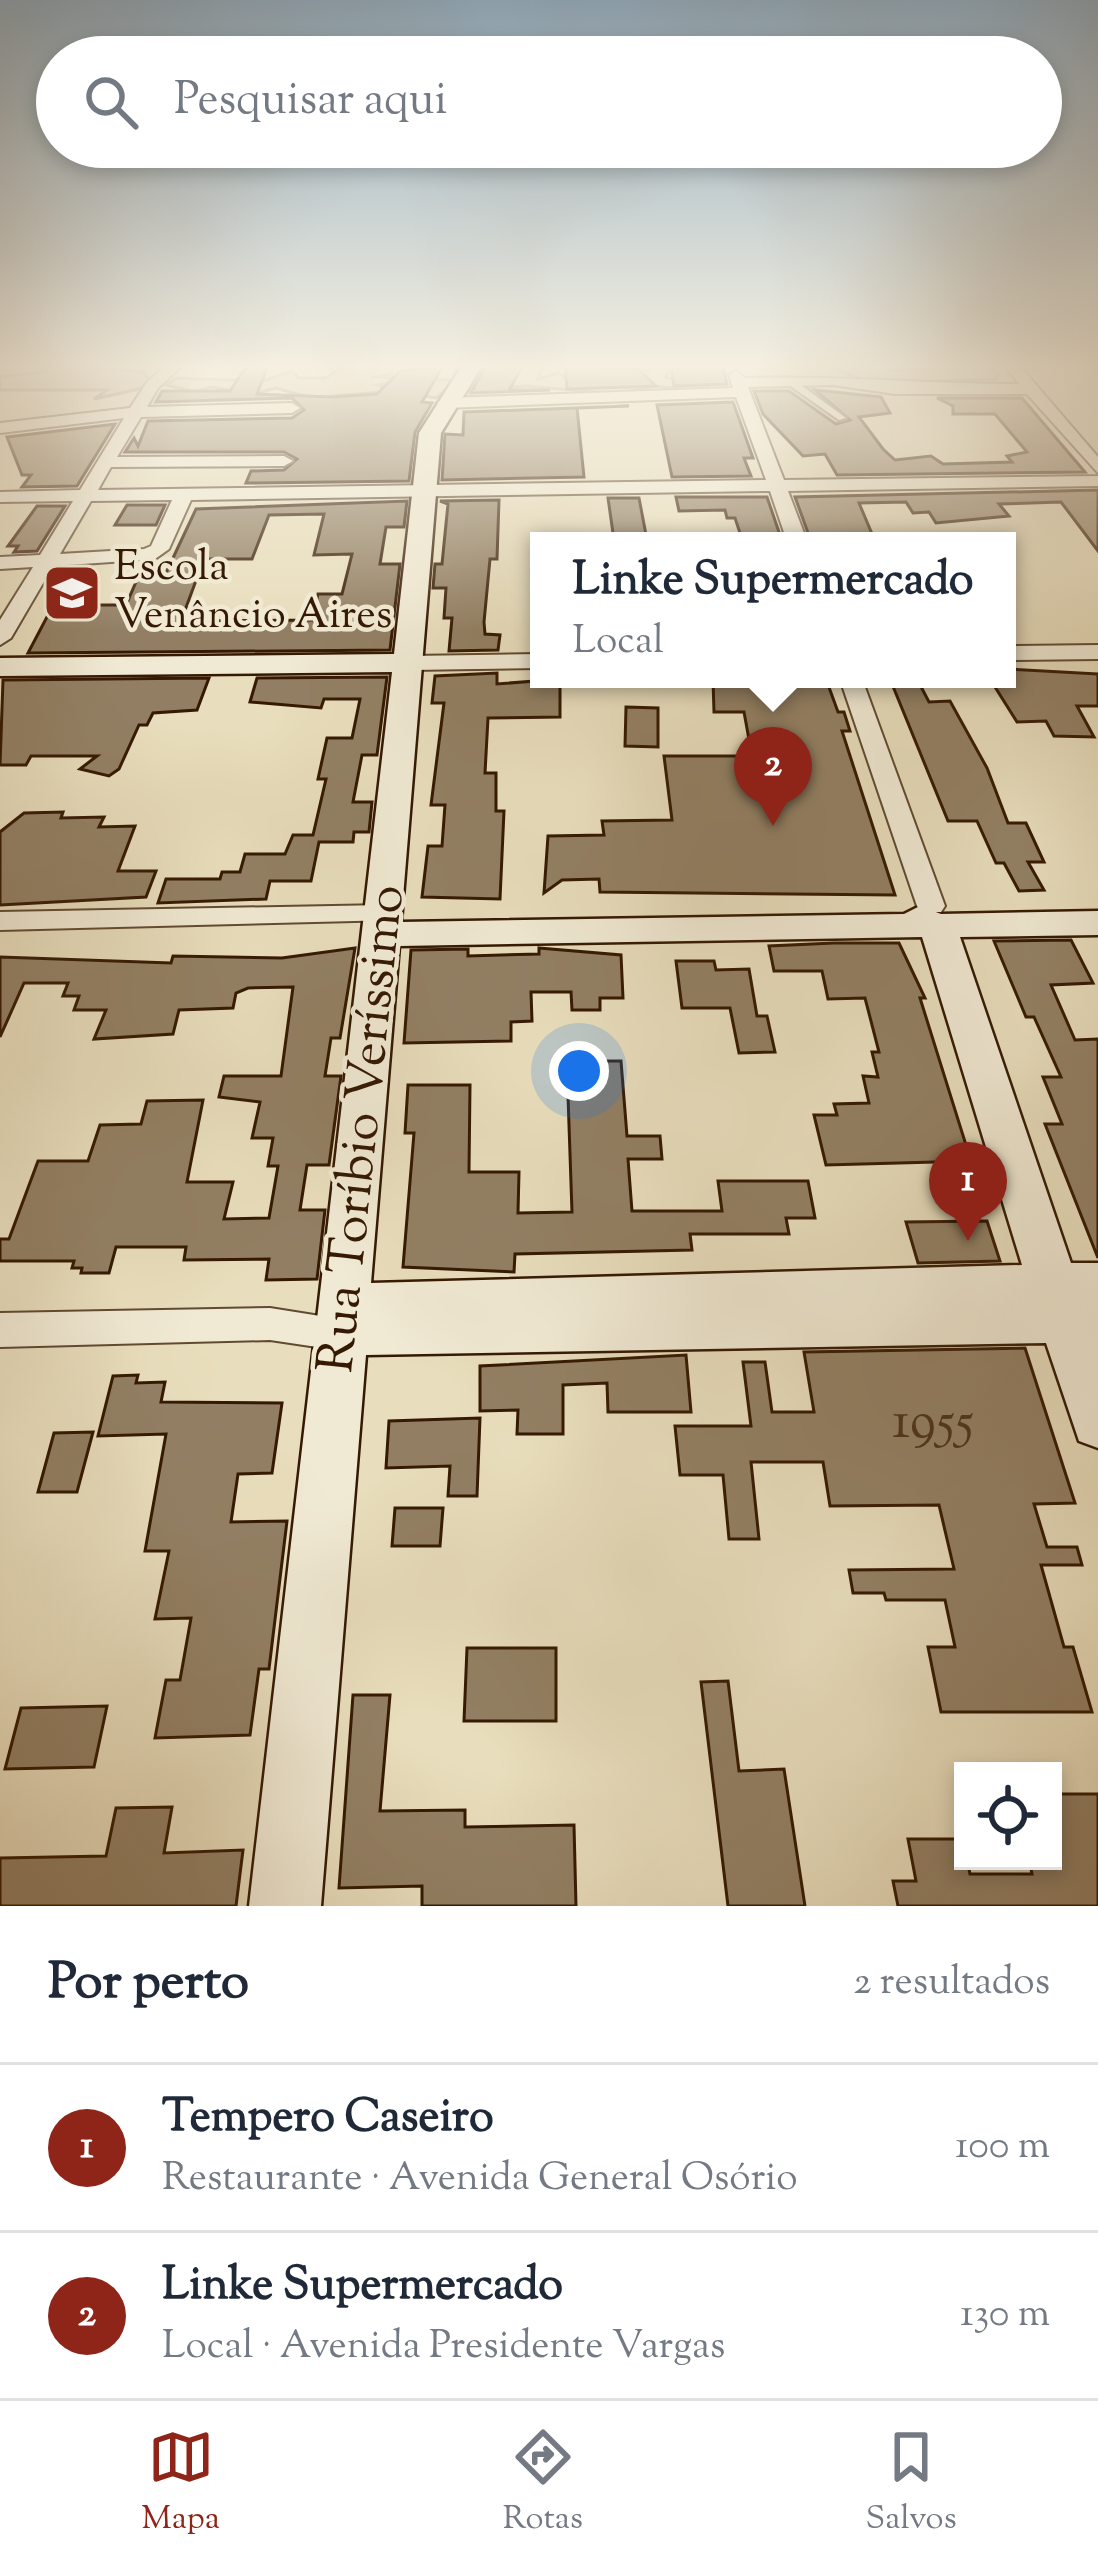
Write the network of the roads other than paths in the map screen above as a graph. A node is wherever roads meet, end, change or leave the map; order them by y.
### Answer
1 (113, 453) edge
2 (428, 453) edge
3 (764, 453) edge
4 (284, 461) dead end
5 (107, 462) junction
6 (1098, 481) edge
7 (775, 486) junction
8 (424, 490) junction
9 (185, 492) junction
10 (88, 494) junction
11 (0, 496) edge
12 (793, 532) edge
13 (45, 562) junction
14 (0, 563) edge
15 (0, 638) edge
16 (1098, 652) edge
17 (1016, 653) edge
18 (530, 661) edge
19 (410, 663) junction
20 (0, 668) edge
21 (853, 688) edge
22 (1098, 902) edge
23 (934, 916) junction
24 (0, 921) edge
25 (1098, 923) edge
26 (385, 924) junction
27 (0, 941) edge
28 (1078, 1302) edge
29 (345, 1320) junction
30 (0, 1330) edge
31 (1098, 1424) edge
32 (285, 1906) edge

1 - 5 street
2 - 8 main road, Rua Toríbio Veríssimo
3 - 7 street
4 - 5 street
5 - 10 street
6 - 7 street
7 - 8 street
7 - 12 street
8 - 9 street
8 - 19 main road, Rua Toríbio Veríssimo
9 - 10 street
9 - 13 street
10 - 11 street
10 - 13 street
13 - 14 street
13 - 15 street
16 - 17 street
18 - 19 street
19 - 20 main road
19 - 26 main road, Rua Toríbio Veríssimo
21 - 23 street
22 - 23 main road
23 - 25 main road
23 - 26 main road
23 - 28 main road
24 - 26 street
26 - 27 street
26 - 29 main road, Rua Toríbio Veríssimo
28 - 29 main road
28 - 31 main road
29 - 30 street
29 - 32 main road, Rua Toríbio Veríssimo

